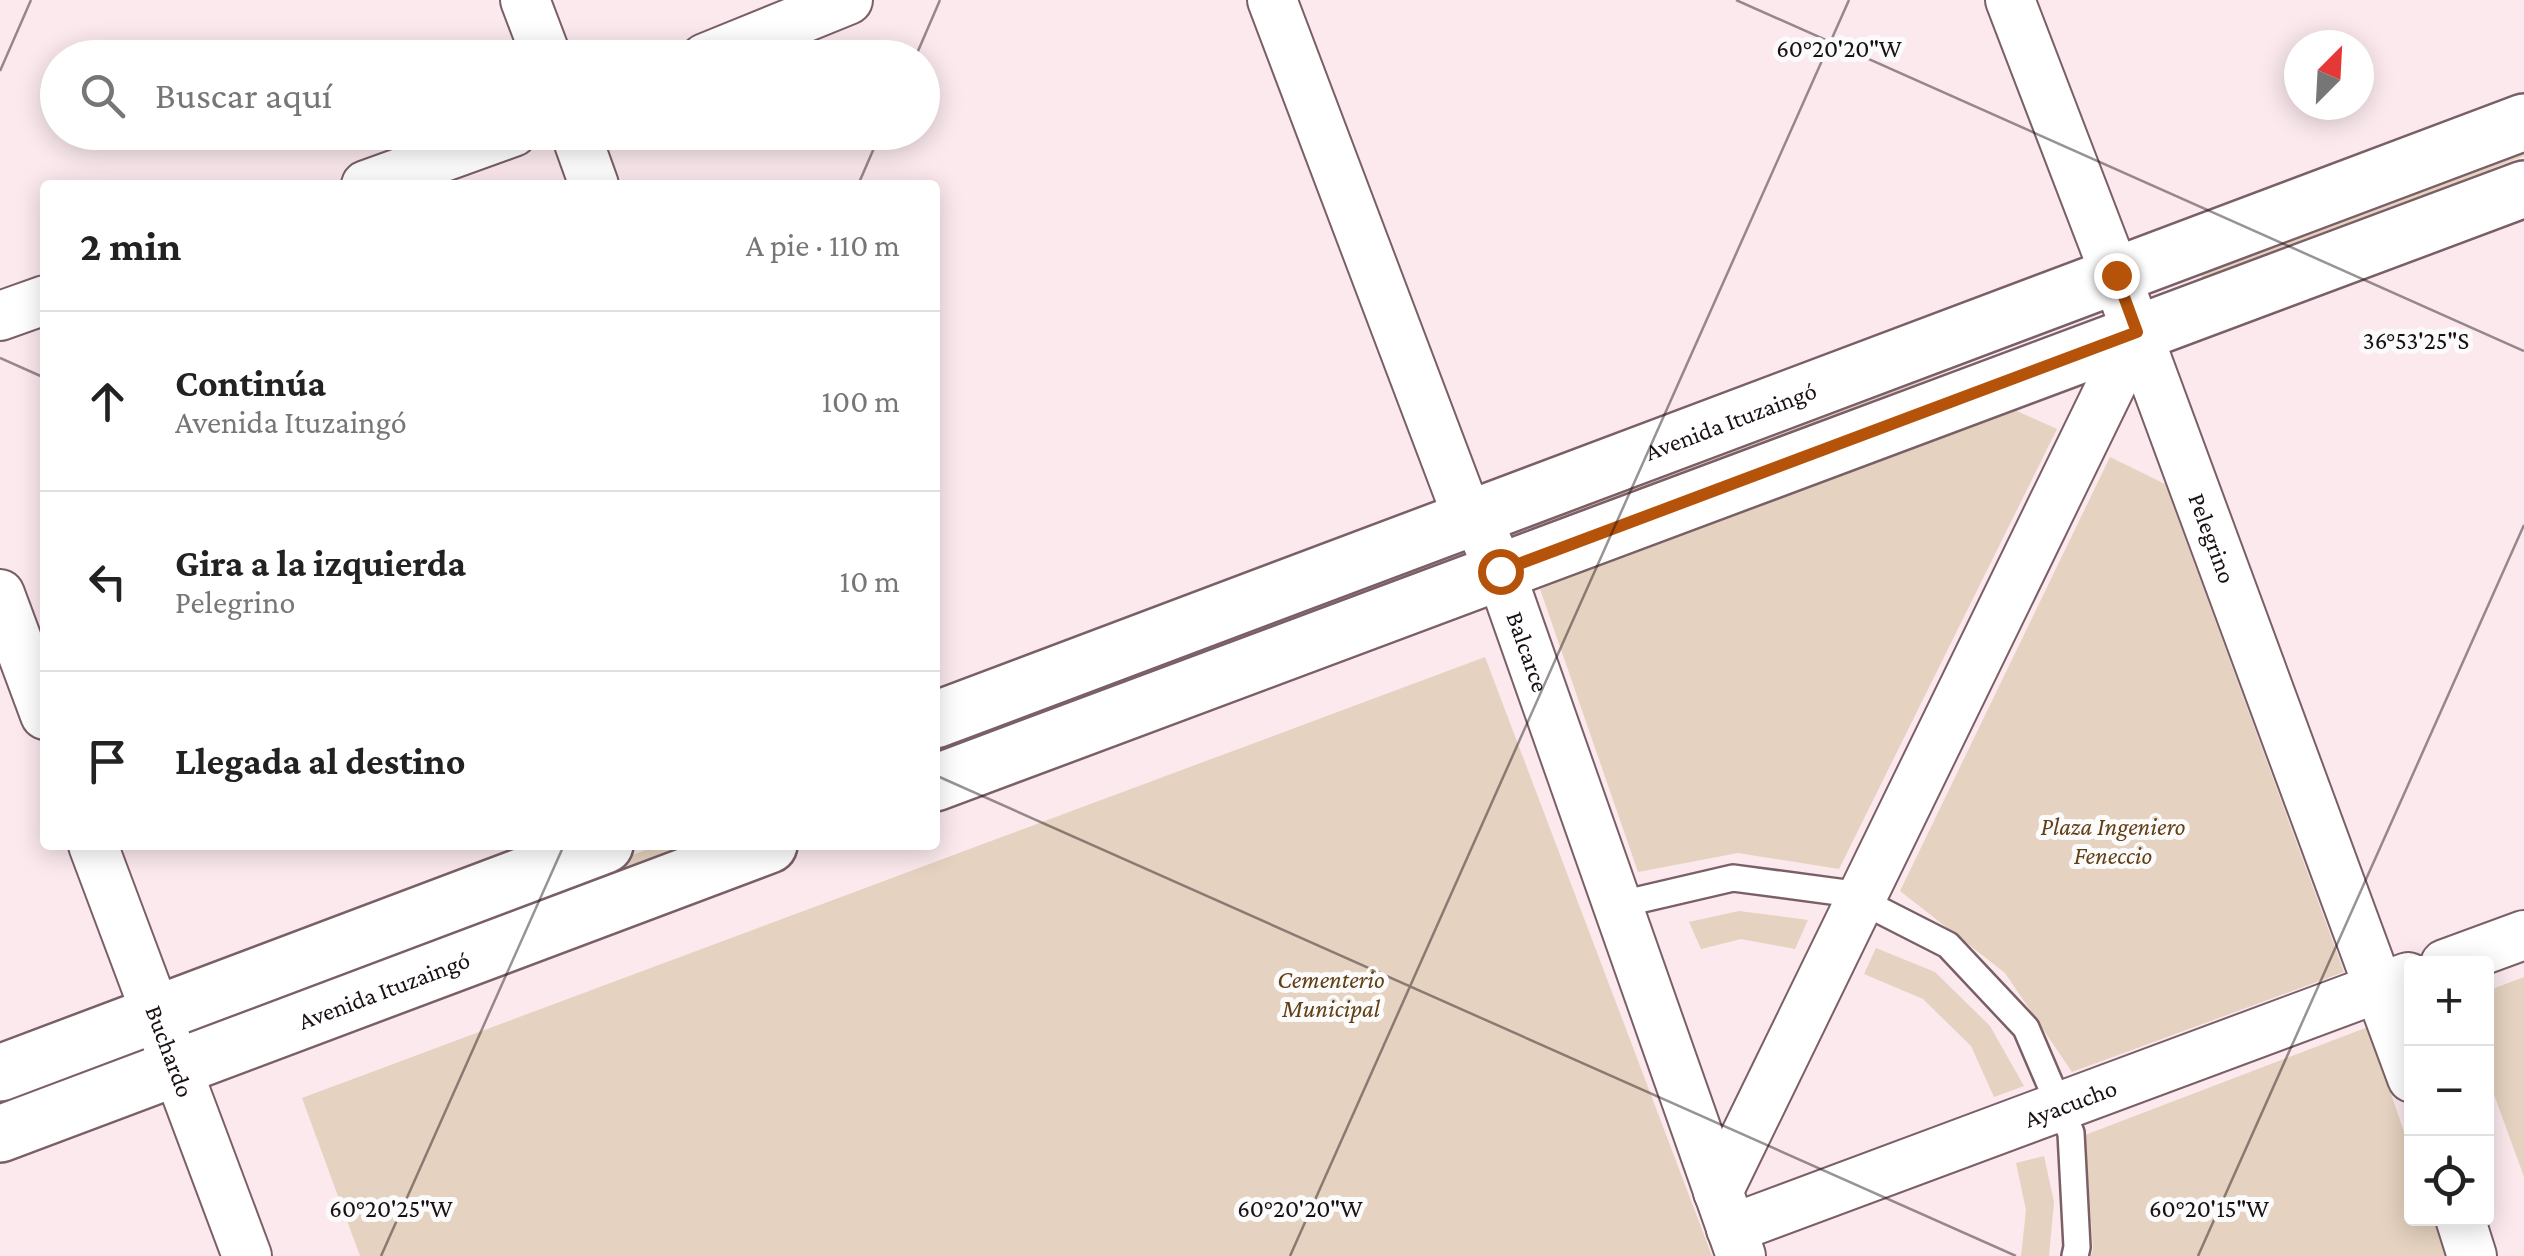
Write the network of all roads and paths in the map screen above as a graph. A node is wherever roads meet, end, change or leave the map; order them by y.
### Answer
1 (526, 0) edge
2 (848, 0) edge
3 (1272, 0) edge
4 (2010, 0) edge
5 (540, 40) edge
6 (749, 40) edge
7 (2524, 122) edge
8 (463, 150) edge
9 (581, 150) edge
10 (380, 180) edge
11 (592, 180) edge
12 (2524, 189) edge
13 (2116, 275) junction
14 (40, 302) edge
15 (0, 316) edge
16 (2137, 332) junction
17 (1468, 518) junction
18 (1500, 571) junction
19 (0, 594) edge
20 (40, 702) edge
21 (940, 718) edge
22 (940, 781) edge
23 (95, 850) edge
24 (594, 850) edge
25 (754, 850) edge
26 (1860, 900) junction
27 (1617, 905) junction
28 (2524, 935) edge
29 (2467, 956) edge
30 (2396, 981) edge
31 (166, 1040) junction
32 (2407, 1046) edge
33 (0, 1073) edge
34 (2059, 1107) junction
35 (0, 1134) edge
36 (1730, 1226) edge
37 (2463, 1226) edge
38 (247, 1256) edge
39 (2075, 1256) edge
40 (2472, 1256) edge

1 - 5 street
2 - 6 street
3 - 17 street, Balcarce
4 - 13 street, Pelegrino
7 - 13 main road, Avenida Ituzaingó
8 - 10 street
9 - 11 street
12 - 16 main road
13 - 16 street, Pelegrino
13 - 17 main road, Avenida Ituzaingó
14 - 15 street
16 - 18 main road
16 - 26 street
16 - 30 street, Pelegrino
17 - 18 street, Balcarce
17 - 21 main road, Avenida Ituzaingó
18 - 22 main road
18 - 27 street, Balcarce
19 - 20 street
23 - 31 street, Buchardo
24 - 31 main road, Avenida Ituzaingó
25 - 31 main road, Avenida Ituzaingó
26 - 27 lane
26 - 34 lane
26 - 36 street
27 - 36 street, Balcarce
28 - 29 street
30 - 32 street, Pelegrino
30 - 34 street, Ayacucho
31 - 33 main road, Avenida Ituzaingó
31 - 35 main road, Avenida Ituzaingó
31 - 38 street, Buchardo
34 - 36 street, Ayacucho
34 - 39 lane
37 - 40 street

